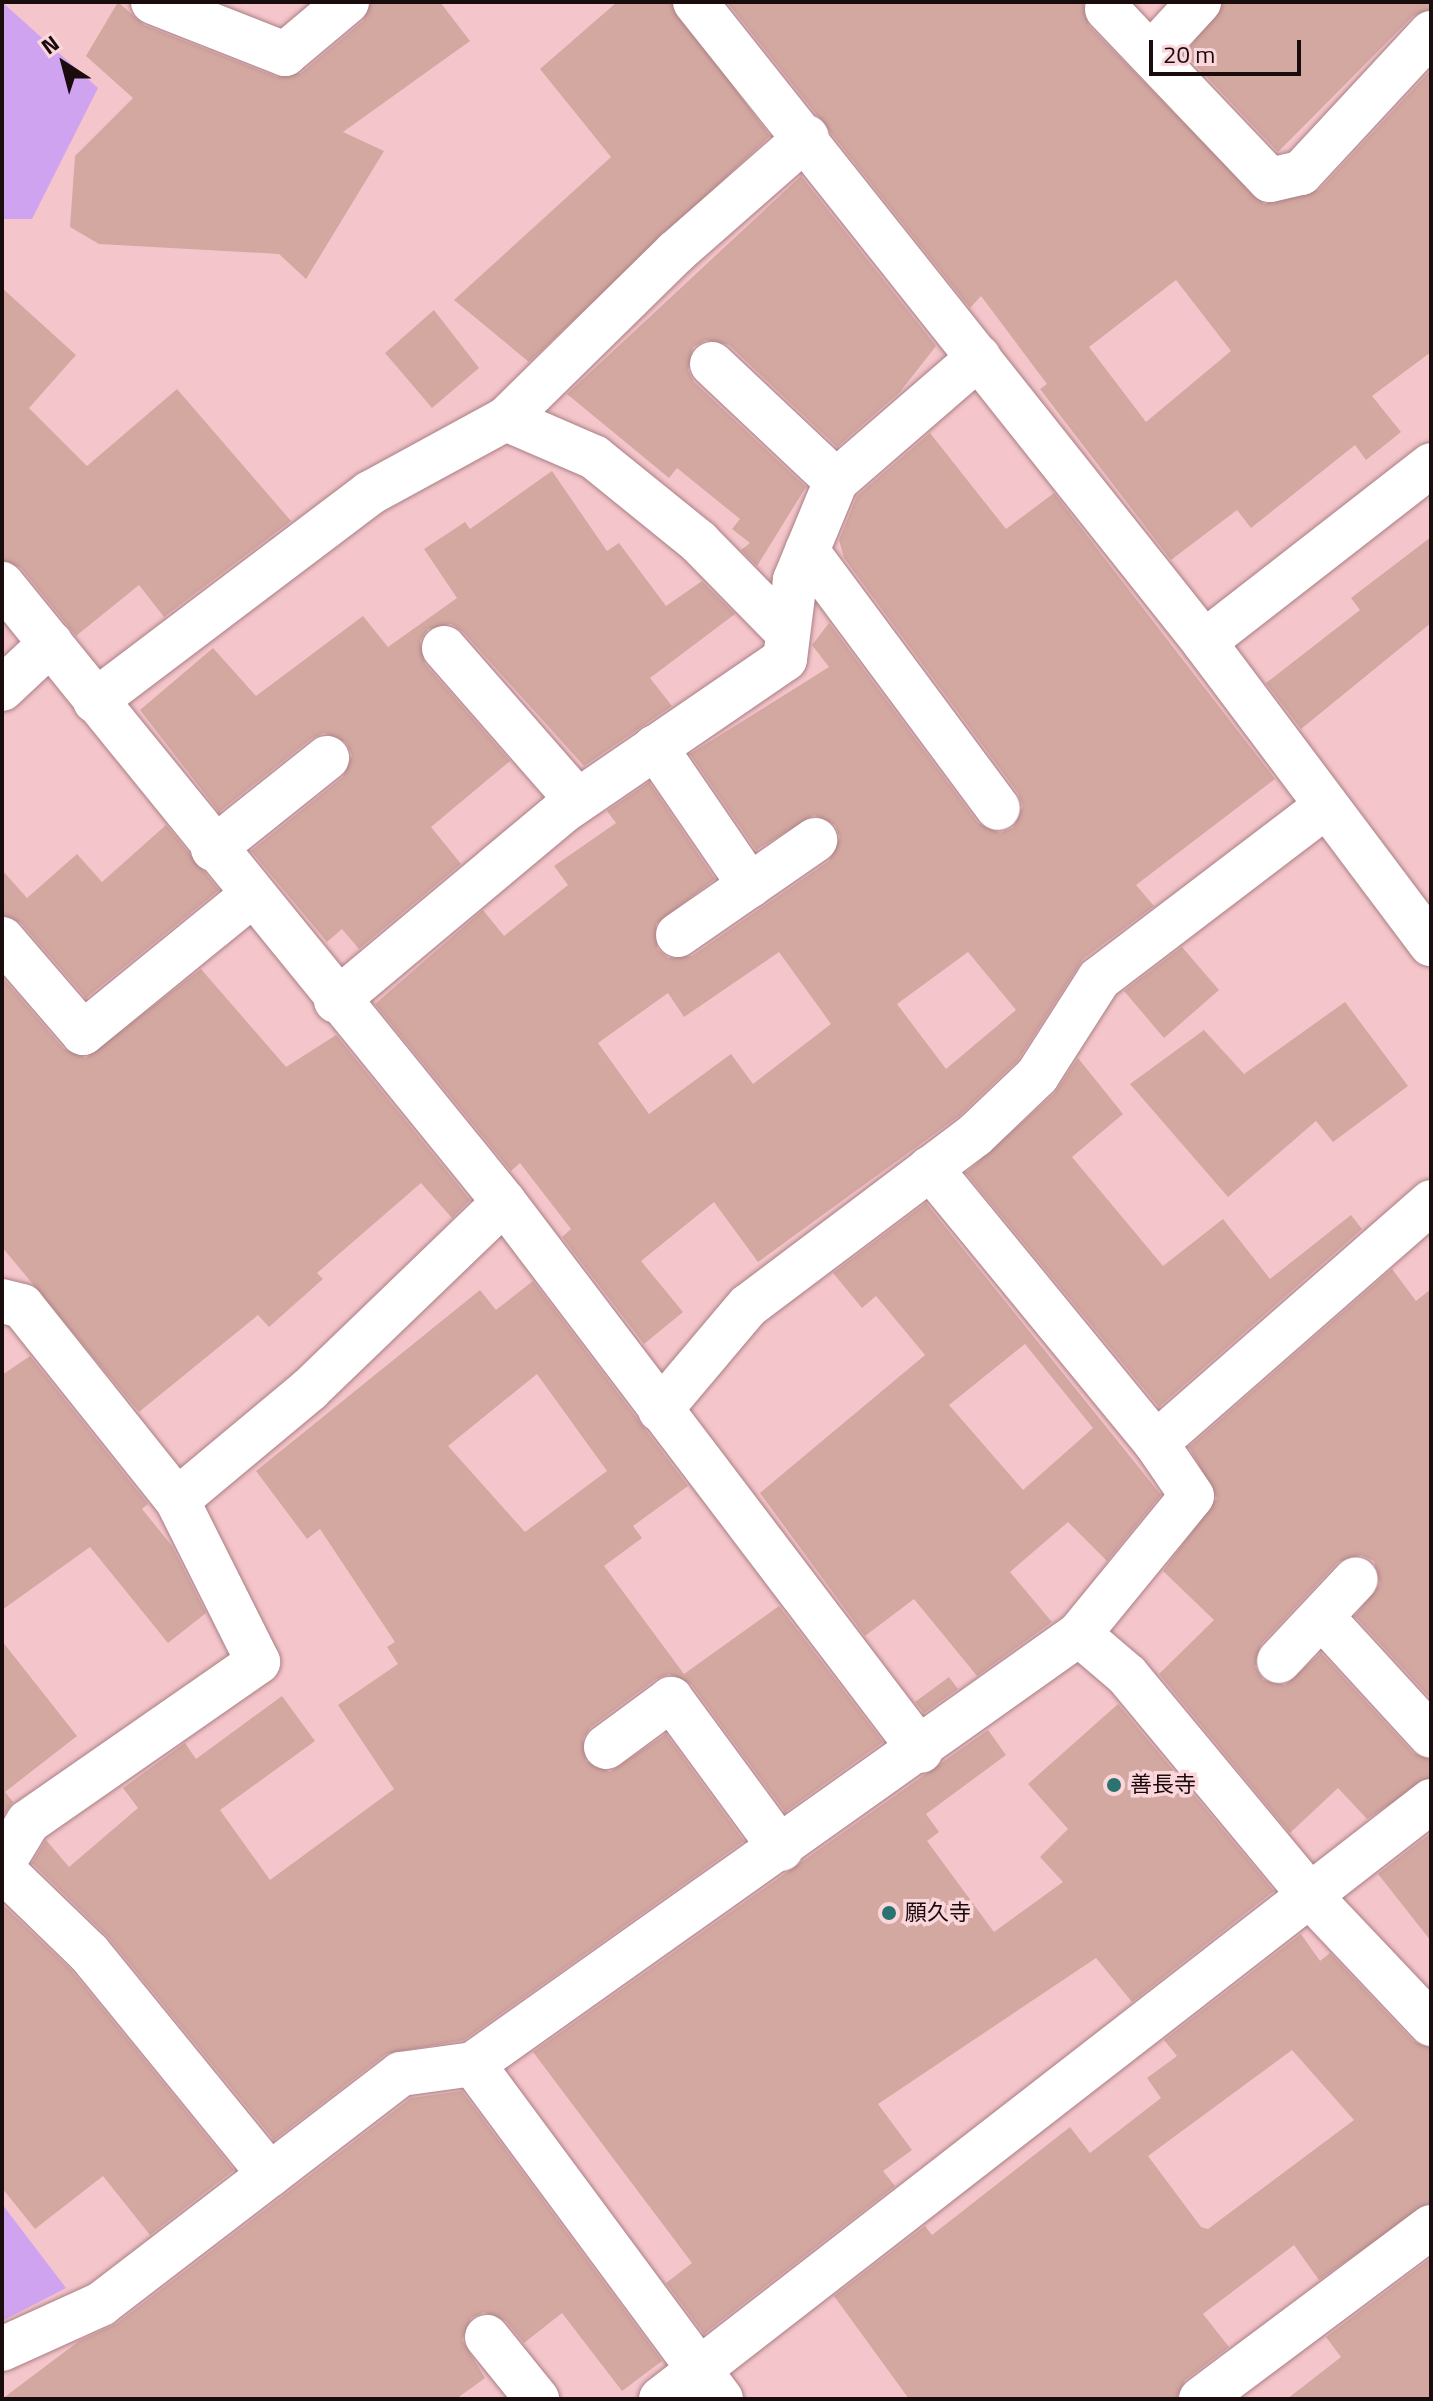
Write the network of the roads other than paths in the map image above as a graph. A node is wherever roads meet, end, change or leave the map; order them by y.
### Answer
1 (153, 2) edge
2 (347, 2) edge
3 (695, 2) edge
4 (1199, 2) edge
5 (1107, 9) dead end
6 (1431, 33) edge
7 (1151, 54) junction
8 (807, 137) junction
9 (979, 357) junction
10 (712, 364) dead end
11 (506, 419) junction
12 (1431, 465) edge
13 (836, 481) junction
14 (807, 551) junction
15 (2, 584) edge
16 (787, 632) junction
17 (1204, 642) junction
18 (51, 643) junction
19 (444, 648) dead end
20 (2, 689) edge
21 (95, 701) junction
22 (655, 747) junction
23 (327, 758) dead end
24 (577, 800) junction
25 (1326, 806) junction
26 (998, 808) dead end
27 (815, 840) dead end
28 (213, 849) junction
29 (750, 886) junction
30 (251, 896) junction
31 (678, 935) dead end
32 (2, 939) edge
33 (1431, 944) edge
34 (336, 1001) junction
35 (930, 1168) junction
36 (504, 1202) junction
37 (1431, 1202) edge
38 (2, 1301) edge
39 (660, 1410) junction
40 (1156, 1443) junction
41 (177, 1500) junction
42 (1356, 1579) dead end
43 (1322, 1617) junction
44 (1079, 1634) junction
45 (1279, 1661) dead end
46 (1431, 1736) edge
47 (606, 1747) dead end
48 (921, 1751) junction
49 (1431, 1801) edge
50 (781, 1849) junction
51 (2, 1867) edge
52 (1311, 1897) junction
53 (1431, 2024) edge
54 (473, 2064) junction
55 (270, 2175) junction
56 (1431, 2227) edge
57 (487, 2337) dead end
58 (2, 2349) edge
59 (708, 2384) edge
60 (537, 2399) edge
61 (661, 2399) edge
62 (1201, 2399) edge

1 - 2 street
3 - 8 street
4 - 7 street
5 - 7 street
6 - 7 street
8 - 9 street
8 - 11 street
9 - 13 street
9 - 17 street
10 - 13 street
11 - 16 street
11 - 21 street
12 - 17 street
13 - 14 street
14 - 16 street
14 - 26 street
15 - 18 street
16 - 22 street
17 - 25 street
18 - 20 street
18 - 21 street
19 - 24 street
21 - 28 street
22 - 24 street
22 - 29 street
23 - 28 street
24 - 34 street
25 - 33 street
25 - 35 street
27 - 29 street
28 - 30 street
29 - 31 street
30 - 32 street
30 - 34 street
34 - 36 street
35 - 39 street
35 - 40 street
36 - 39 street
36 - 41 street
37 - 40 street
38 - 41 street
39 - 48 street
40 - 44 street
41 - 51 street
42 - 43 street
43 - 45 street
43 - 46 street
44 - 48 street
44 - 52 street
47 - 50 street
48 - 50 street
49 - 52 street
50 - 54 street
51 - 55 street
52 - 53 street
52 - 59 street
54 - 55 street
54 - 59 street
55 - 58 street
56 - 62 street
57 - 60 street
59 - 61 street

